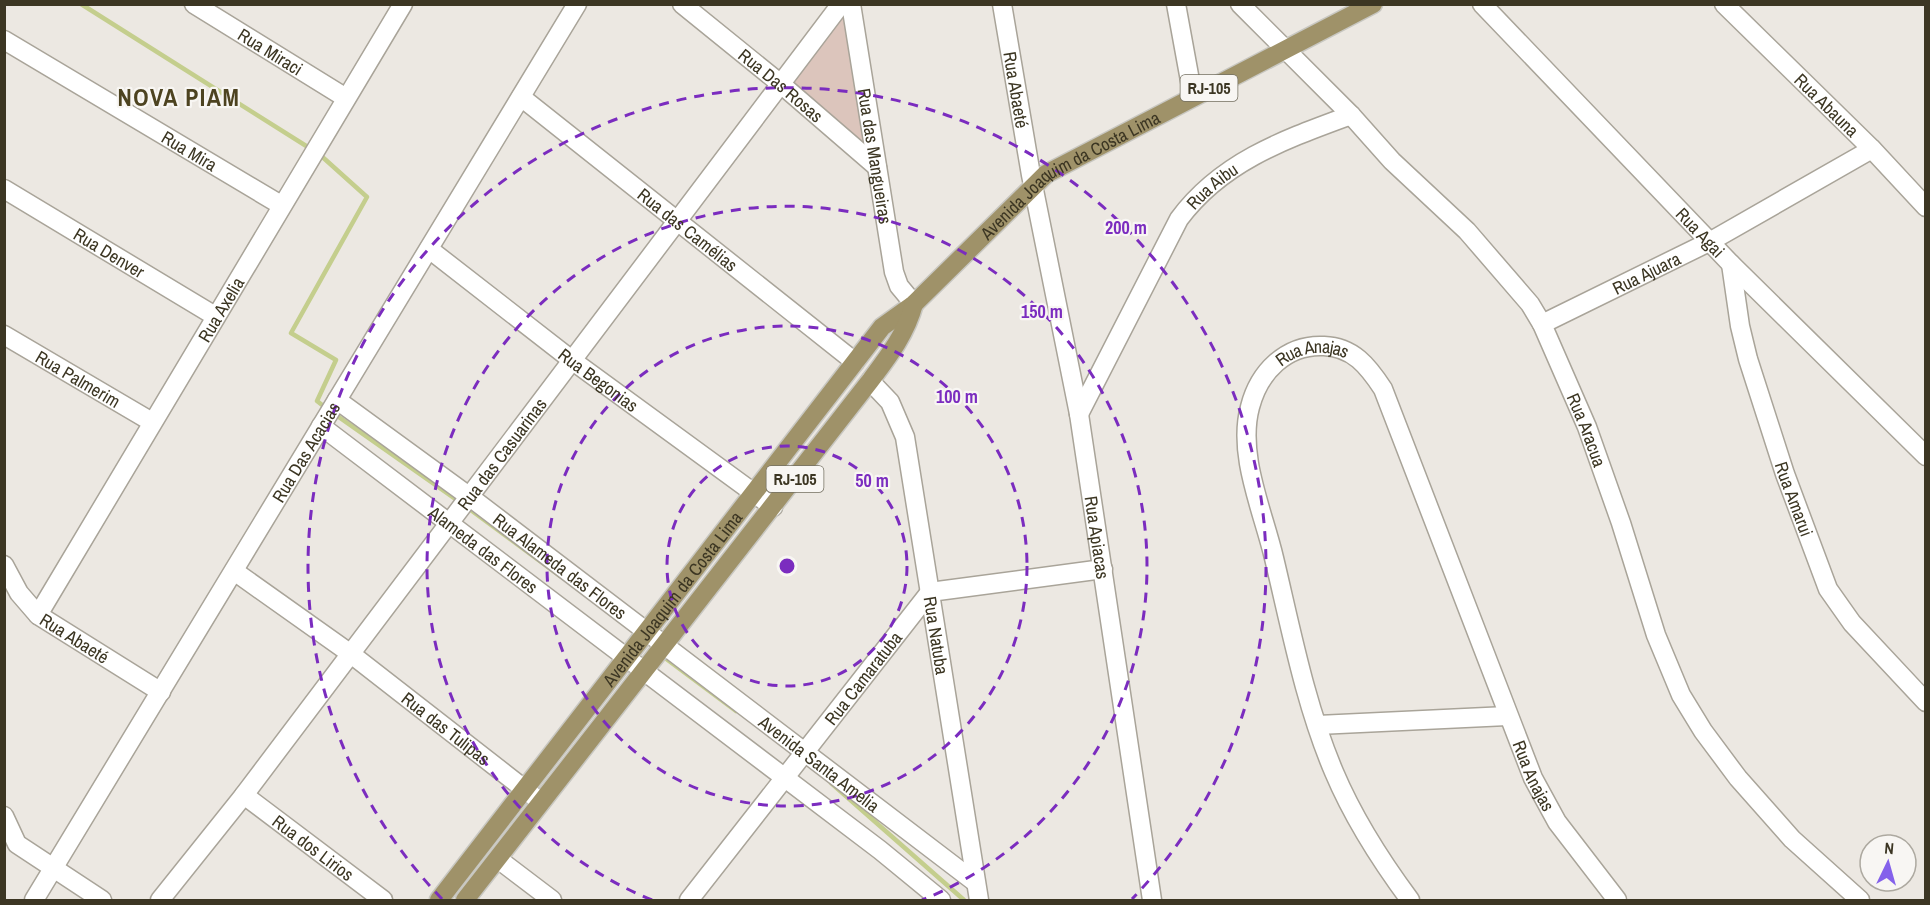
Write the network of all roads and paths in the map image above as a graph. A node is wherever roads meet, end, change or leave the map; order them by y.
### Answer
1 (194, 4) edge
2 (403, 4) edge
3 (577, 4) edge
4 (682, 4) edge
5 (841, 4) edge
6 (850, 4) edge
7 (1002, 4) edge
8 (1176, 4) edge
9 (1240, 4) edge
10 (1373, 4) edge
11 (1482, 4) edge
12 (1724, 4) edge
13 (4, 40) edge
14 (1285, 49) junction
15 (782, 85) junction
16 (521, 97) junction
17 (1193, 97) junction
18 (345, 98) junction
19 (1351, 115) junction
20 (1872, 148) junction
21 (877, 167) junction
22 (1032, 180) junction
23 (4, 189) edge
24 (281, 205) junction
25 (1926, 207) edge
26 (678, 223) junction
27 (1711, 241) junction
28 (429, 249) junction
29 (1731, 264) junction
30 (914, 304) junction
31 (215, 316) junction
32 (1542, 324) junction
33 (4, 335) edge
34 (573, 361) junction
35 (855, 362) junction
36 (870, 381) junction
37 (337, 400) junction
38 (1080, 414) junction
39 (152, 422) junction
40 (321, 426) junction
41 (1926, 456) edge
42 (754, 492) junction
43 (470, 496) junction
44 (773, 507) junction
45 (449, 525) junction
46 (4, 565) edge
47 (1103, 569) junction
48 (234, 571) junction
49 (930, 592) junction
50 (38, 615) junction
51 (647, 632) junction
52 (665, 647) junction
53 (351, 654) junction
54 (627, 657) junction
55 (645, 671) junction
56 (161, 692) junction
57 (1926, 702) edge
58 (1507, 716) junction
59 (1318, 725) junction
60 (804, 752) junction
61 (784, 777) junction
62 (524, 789) junction
63 (244, 795) junction
64 (540, 802) junction
65 (4, 816) edge
66 (498, 859) junction
67 (54, 868) junction
68 (975, 882) junction
69 (34, 900) edge
70 (102, 900) edge
71 (160, 900) edge
72 (383, 900) edge
73 (439, 900) edge
74 (465, 900) edge
75 (552, 900) edge
76 (688, 900) edge
77 (941, 900) edge
78 (979, 900) edge
79 (1152, 900) edge
80 (1410, 900) edge
81 (1617, 900) edge
82 (1860, 900) edge

1 - 18 street, Rua Miraci
2 - 18 street, Rua Axelia
3 - 16 street, Rua Das Acacias
4 - 15 street, Rua Das Rosas
5 - 15 street, Rua das Casuarinas
6 - 21 street, Rua das Mangueiras
7 - 22 street, Rua Abaeté
8 - 17 street
9 - 14 street, Rua Aracua
10 - 14 main road, Avenida Joaquim da Costa Lima / RJ-105
11 - 27 street, Rua Agai
12 - 20 street, Rua Abauna
13 - 24 street, Rua Mira
14 - 17 main road, Avenida Joaquim da Costa Lima / RJ-105
14 - 19 street, Rua Aracua
15 - 21 street, Rua Das Rosas
15 - 26 street, Rua das Casuarinas
16 - 26 street, Rua das Camélias
16 - 28 street, Rua Das Acacias
17 - 22 main road, Avenida Joaquim da Costa Lima / RJ-105
18 - 24 street, Rua Axelia
19 - 32 street, Rua Aracua
19 - 38 street, Rua Aibu
20 - 25 street, Rua Abauna
20 - 27 street, Rua Ajuara
21 - 30 street, Rua das Mangueiras
22 - 30 main road, Avenida Joaquim da Costa Lima / RJ-105
22 - 38 street, Rua Apiacas
23 - 31 street, Rua Denver
24 - 31 street, Rua Axelia
26 - 34 street, Rua das Casuarinas
26 - 35 street, Rua das Camélias
27 - 29 street, Rua Agai
27 - 32 street, Rua Ajuara
28 - 34 street, Rua Begonias
28 - 37 street, Rua Das Acacias
29 - 41 street, Rua Agai
29 - 57 street, Rua Amarui
30 - 35 main road, Avenida Joaquim da Costa Lima / RJ-105
30 - 36 main road, Avenida Joaquim da Costa Lima / RJ-105
31 - 39 street, Rua Axelia
32 - 82 street, Rua Aracua
33 - 39 street, Rua Palmerim
34 - 42 street, Rua Begonias
34 - 43 street, Rua das Casuarinas
35 - 42 main road, Avenida Joaquim da Costa Lima / RJ-105
36 - 44 main road, Avenida Joaquim da Costa Lima / RJ-105
36 - 49 street, Rua Natuba
37 - 40 street, Rua Das Acacias
37 - 43 street, Rua Alameda das Flores
38 - 47 street, Rua Apiacas
39 - 50 street, Rua Axelia
40 - 45 street, Alameda das Flores
40 - 48 street, Rua Das Acacias
42 - 44 street, Rua Begonias
42 - 51 main road, Avenida Joaquim da Costa Lima / RJ-105
43 - 45 street, Rua das Casuarinas
43 - 51 street, Rua Alameda das Flores
44 - 52 main road, Avenida Joaquim da Costa Lima / RJ-105
45 - 53 street, Rua das Casuarinas
45 - 54 street, Alameda das Flores
46 - 50 street, Rua Abaeté
47 - 49 street
47 - 79 street, Rua Apiacas
48 - 53 street
48 - 56 street, Rua Das Acacias
49 - 60 street, Rua Camaratuba
49 - 68 street, Rua Natuba
50 - 56 street, Rua Abaeté
51 - 52 street, Rua Alameda das Flores
51 - 54 main road, Avenida Joaquim da Costa Lima / RJ-105
52 - 55 main road, Avenida Joaquim da Costa Lima / RJ-105
52 - 60 street, Avenida Santa Amelia
53 - 62 street, Rua das Tulipas
53 - 63 street, Rua das Casuarinas
54 - 55 street, Alameda das Flores
54 - 62 main road, Avenida Joaquim da Costa Lima / RJ-105
55 - 61 street, Avenida Santa Amelia
55 - 64 main road, Avenida Joaquim da Costa Lima / RJ-105
56 - 67 street, Rua Das Acacias
58 - 59 street
58 - 59 street, Rua Anajas
58 - 81 street, Rua Anajas
59 - 80 street, Rua Anajas
60 - 61 street, Rua Camaratuba
60 - 68 street, Avenida Santa Amelia
61 - 76 street, Rua Camaratuba
61 - 77 street, Avenida Santa Amelia
62 - 64 street, Rua das Tulipas
62 - 73 main road, Avenida Joaquim da Costa Lima / RJ-105
63 - 71 street, Rua das Casuarinas
63 - 72 street, Rua dos Lirios
64 - 66 main road, Avenida Joaquim da Costa Lima / RJ-105
65 - 67 street
66 - 74 main road, Avenida Joaquim da Costa Lima / RJ-105
66 - 75 street
67 - 69 street, Rua Das Acacias
67 - 70 street
68 - 78 street, Rua Natuba

